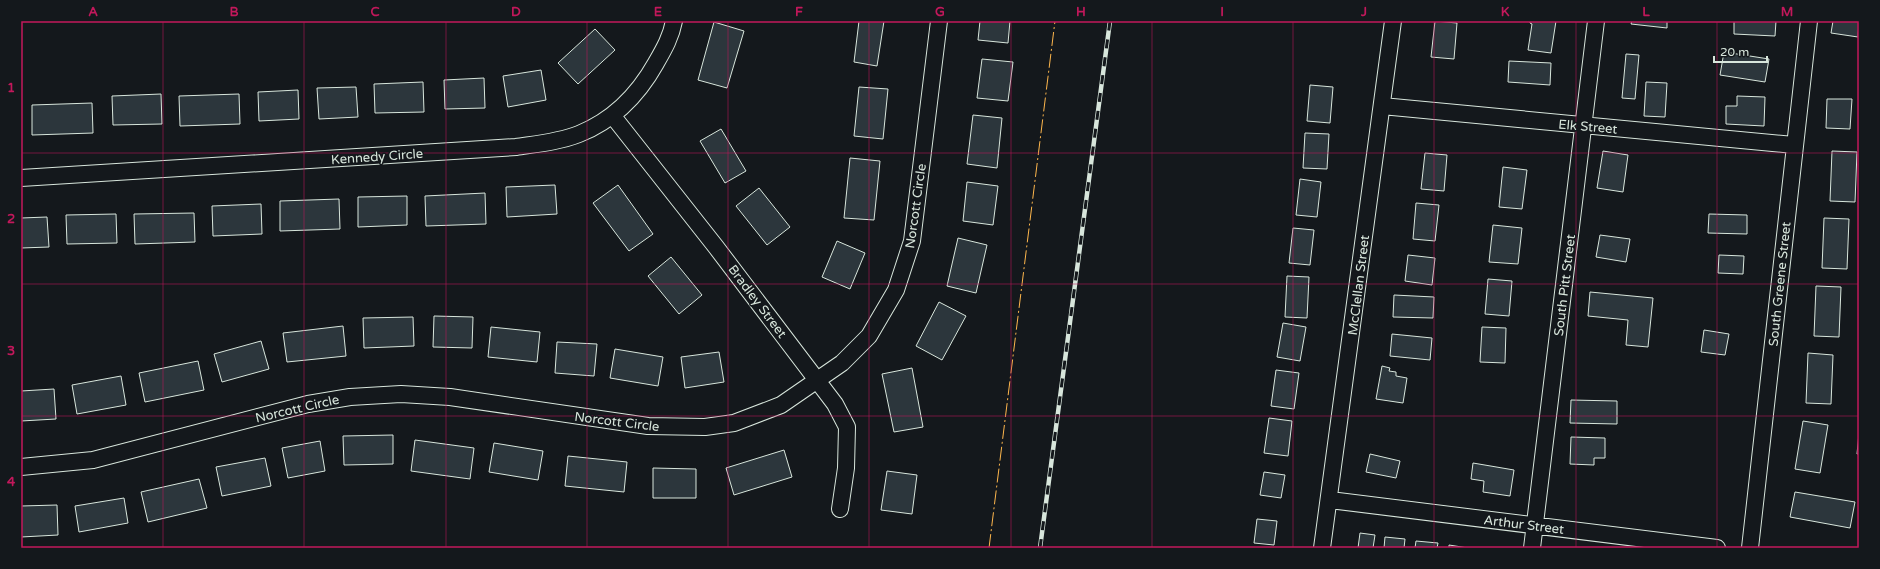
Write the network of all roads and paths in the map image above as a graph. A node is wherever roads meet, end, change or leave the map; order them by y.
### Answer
1 (674, 21) edge
2 (938, 21) edge
3 (1393, 21) edge
4 (1596, 21) edge
5 (1809, 21) edge
6 (1382, 106) junction
7 (612, 115) junction
8 (1584, 125) junction
9 (1794, 145) junction
10 (21, 178) edge
11 (818, 380) junction
12 (21, 467) edge
13 (1330, 500) junction
14 (840, 509) dead end
15 (1535, 525) junction
16 (1322, 548) edge
17 (1532, 548) edge
18 (1717, 548) edge
19 (1750, 548) edge

1 - 7 street, Kennedy Circle
2 - 11 street, Norcott Circle
3 - 6 street, McClellan Street
4 - 8 street, South Pitt Street
5 - 9 street, South Greene Street
6 - 8 street, Elk Street
6 - 13 street, McClellan Street
7 - 10 street, Kennedy Circle
7 - 11 street, Bradley Street
8 - 9 street, Elk Street
8 - 15 street, South Pitt Street
9 - 19 street, South Greene Street
11 - 12 street, Norcott Circle
11 - 14 street, Bradley Street
13 - 15 street, Arthur Street
13 - 16 street, McClellan Street
15 - 17 street, South Pitt Street
15 - 18 street, Arthur Street

